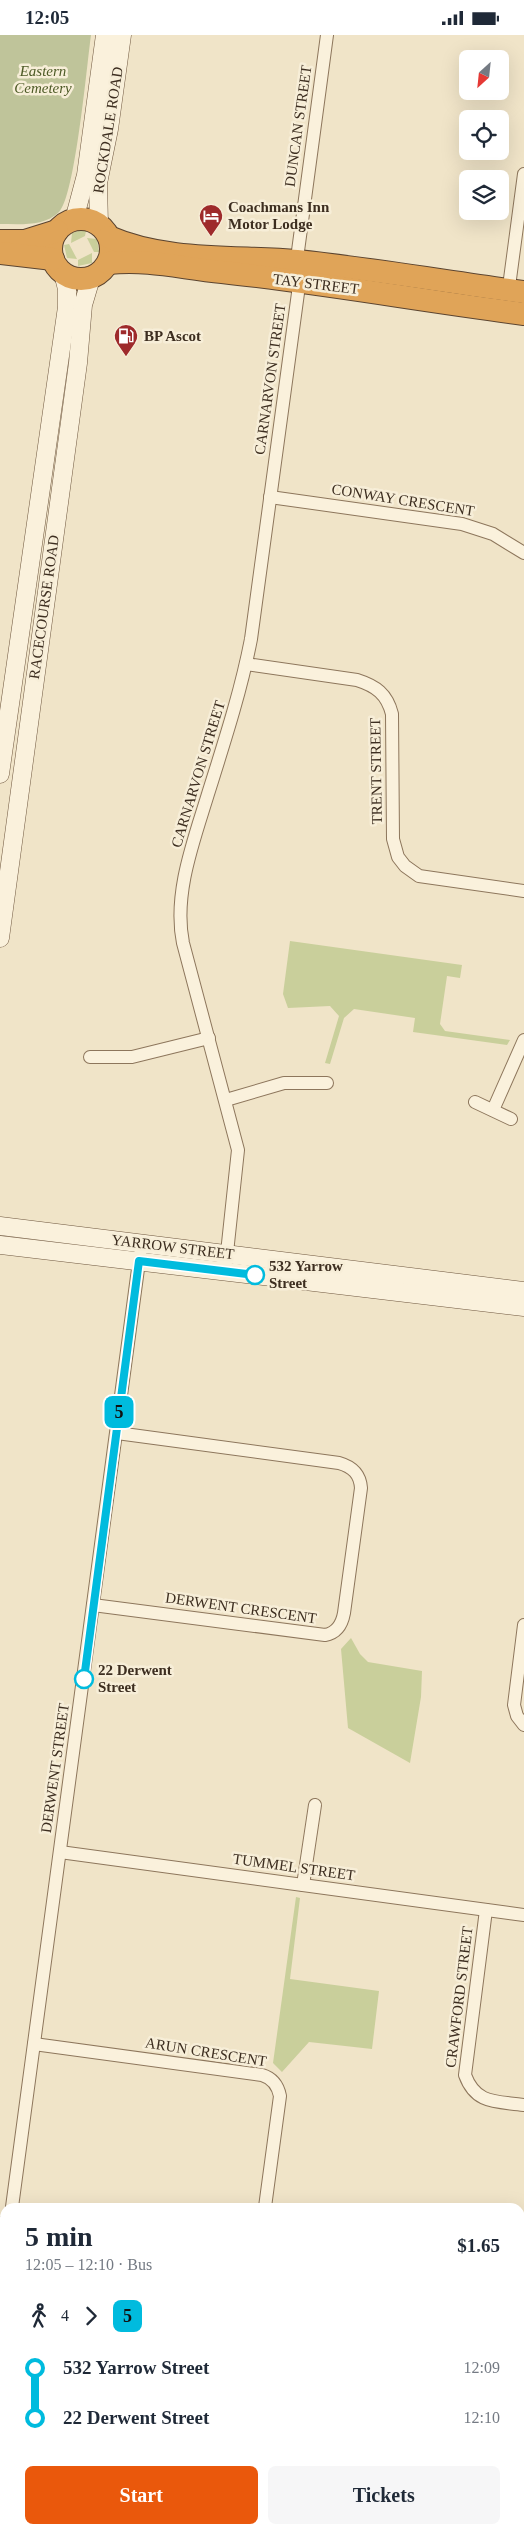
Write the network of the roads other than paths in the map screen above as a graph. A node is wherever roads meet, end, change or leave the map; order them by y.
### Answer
1 (105, 35) edge
2 (122, 35) edge
3 (327, 35) edge
4 (524, 174) edge
5 (65, 226) junction
6 (104, 231) junction
7 (0, 241) edge
8 (0, 253) edge
9 (108, 263) junction
10 (58, 266) junction
11 (298, 271) junction
12 (90, 278) junction
13 (516, 291) edge
14 (515, 313) edge
15 (270, 497) junction
16 (524, 553) edge
17 (246, 664) junction
18 (0, 774) edge
19 (524, 891) edge
20 (0, 932) edge
21 (209, 1038) junction
22 (524, 1040) edge
23 (90, 1057) dead end
24 (327, 1083) dead end
25 (226, 1100) junction
26 (475, 1103) dead end
27 (493, 1110) junction
28 (511, 1119) dead end
29 (0, 1226) edge
30 (0, 1245) edge
31 (140, 1252) junction
32 (227, 1254) junction
33 (225, 1271) junction
34 (524, 1291) edge
35 (524, 1307) edge
36 (116, 1433) junction
37 (93, 1605) junction
38 (524, 1625) edge
39 (524, 1725) edge
40 (315, 1805) dead end
41 (60, 1852) junction
42 (303, 1885) junction
43 (486, 1910) junction
44 (524, 1915) edge
45 (34, 2044) junction
46 (524, 2105) edge
47 (13, 2203) edge
48 (266, 2203) edge

1 - 5 street, ROCKDALE ROAD
2 - 6 street, ROCKDALE ROAD
3 - 11 street, DUNCAN STREET
4 - 13 street
5 - 6 highway
5 - 7 highway
5 - 10 highway
6 - 9 highway
6 - 11 highway, TAY STREET
8 - 10 highway
9 - 11 highway, TAY STREET
9 - 12 highway
10 - 12 highway
10 - 18 street, RACECOURSE ROAD
11 - 13 highway, TAY STREET
11 - 14 highway, TAY STREET
11 - 15 street, CARNARVON STREET
12 - 20 street, RACECOURSE ROAD
13 - 14 street
15 - 16 street, CONWAY CRESCENT
15 - 17 street, CARNARVON STREET
17 - 19 street, TRENT STREET
17 - 21 street, CARNARVON STREET
21 - 23 street
21 - 25 street, CARNARVON STREET
22 - 27 street
24 - 25 street
25 - 32 street, CARNARVON STREET
26 - 27 street
27 - 28 street
29 - 31 street, YARROW STREET
30 - 31 street, YARROW STREET
31 - 32 street, YARROW STREET
31 - 33 street, YARROW STREET
31 - 36 street, DERWENT STREET
32 - 33 street, CARNARVON STREET
32 - 34 street, YARROW STREET
33 - 35 street, YARROW STREET
36 - 37 street, DERWENT STREET
36 - 37 street, DERWENT CRESCENT
37 - 41 street, DERWENT STREET
38 - 39 street
40 - 42 street
41 - 42 street, TUMMEL STREET
41 - 45 street, DERWENT STREET
42 - 43 street, TUMMEL STREET
43 - 44 street, TUMMEL STREET
43 - 46 street, CRAWFORD STREET
45 - 47 street, DERWENT STREET
45 - 48 street, ARUN CRESCENT

